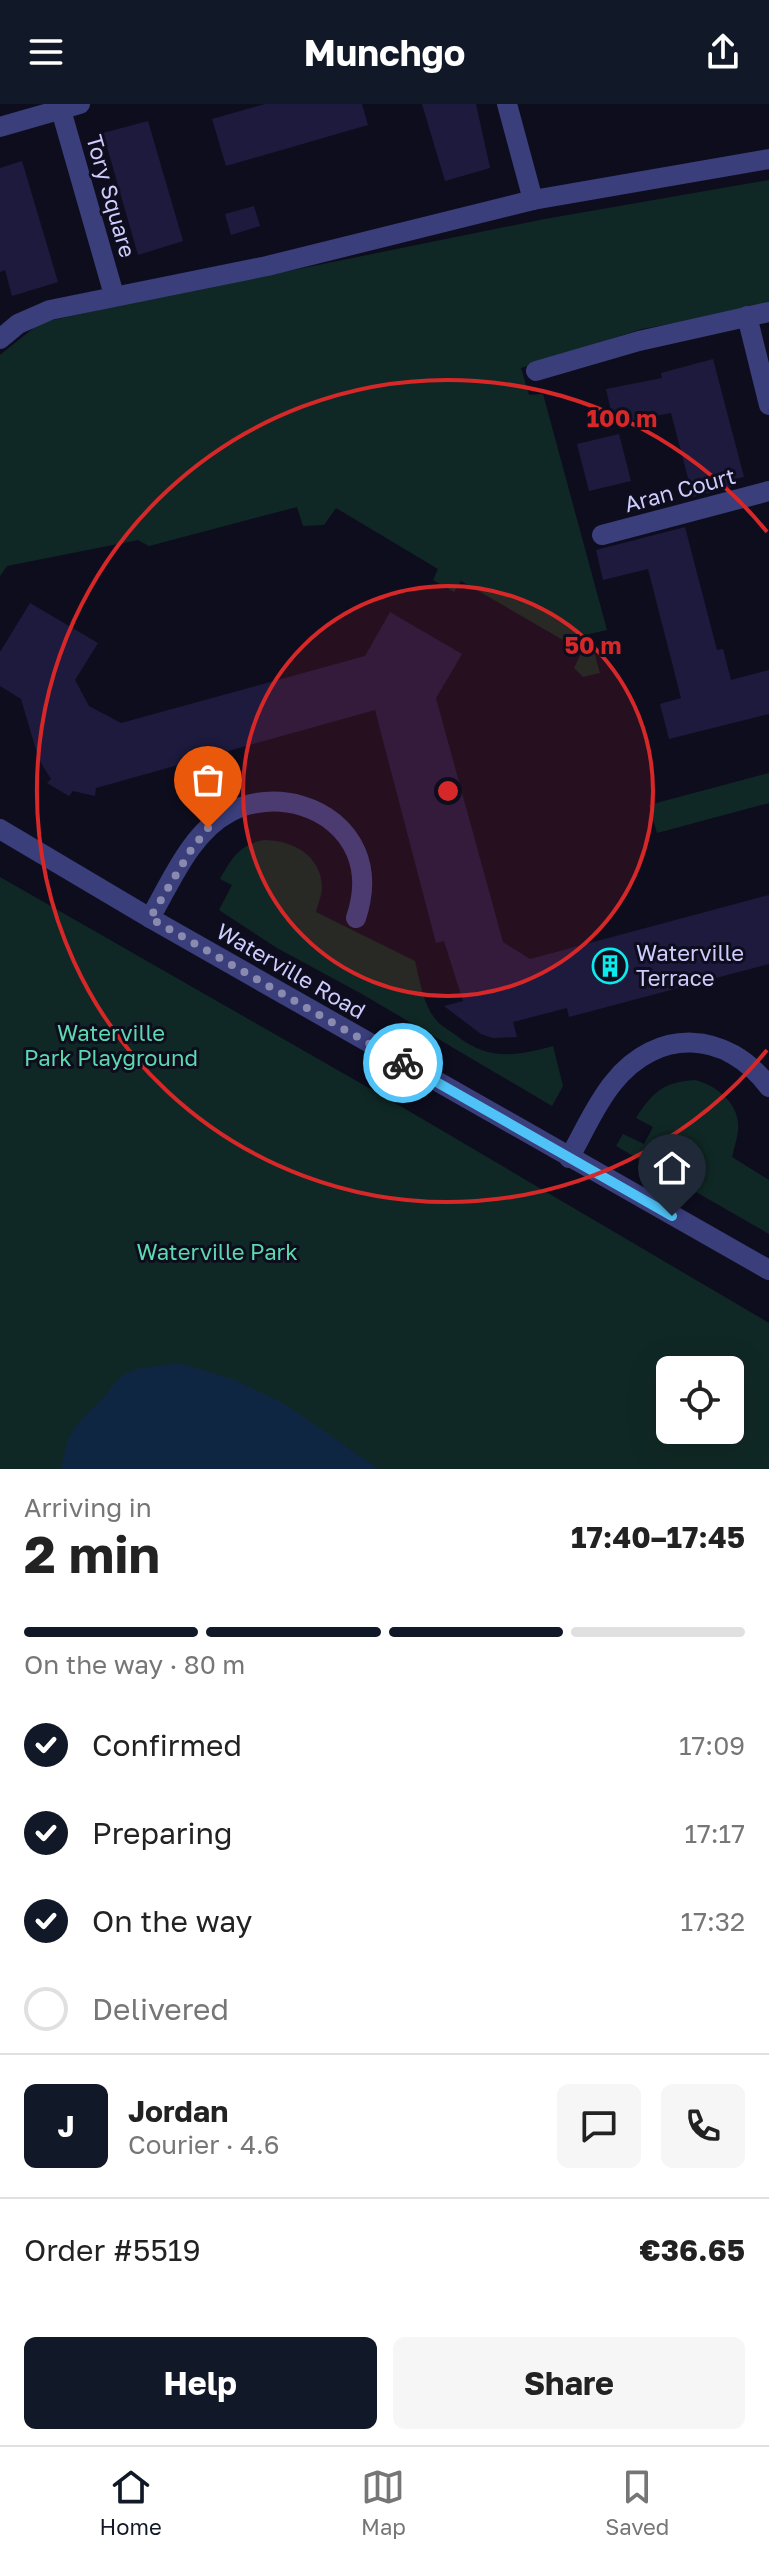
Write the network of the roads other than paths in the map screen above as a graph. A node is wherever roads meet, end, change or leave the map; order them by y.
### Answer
1 (507, 104) edge
2 (71, 107) edge
3 (0, 127) edge
4 (769, 159) edge
5 (533, 200) junction
6 (114, 295) junction
7 (769, 312) edge
8 (747, 316) junction
9 (0, 339) edge
10 (536, 371) dead end
11 (769, 405) edge
12 (769, 491) edge
13 (602, 535) dead end
14 (0, 829) edge
15 (150, 918) junction
16 (356, 918) dead end
17 (769, 1087) edge
18 (569, 1158) junction
19 (769, 1270) edge

1 - 5 street
2 - 3 street, Tory Square
2 - 6 street, Tory Square
4 - 5 street
5 - 6 street
6 - 9 street
7 - 8 street
8 - 10 street
8 - 11 street
12 - 13 street, Aran Court
14 - 15 street, Waterville Road
15 - 16 street
15 - 18 street, Waterville Road
17 - 18 street
18 - 19 street, Waterville Road

